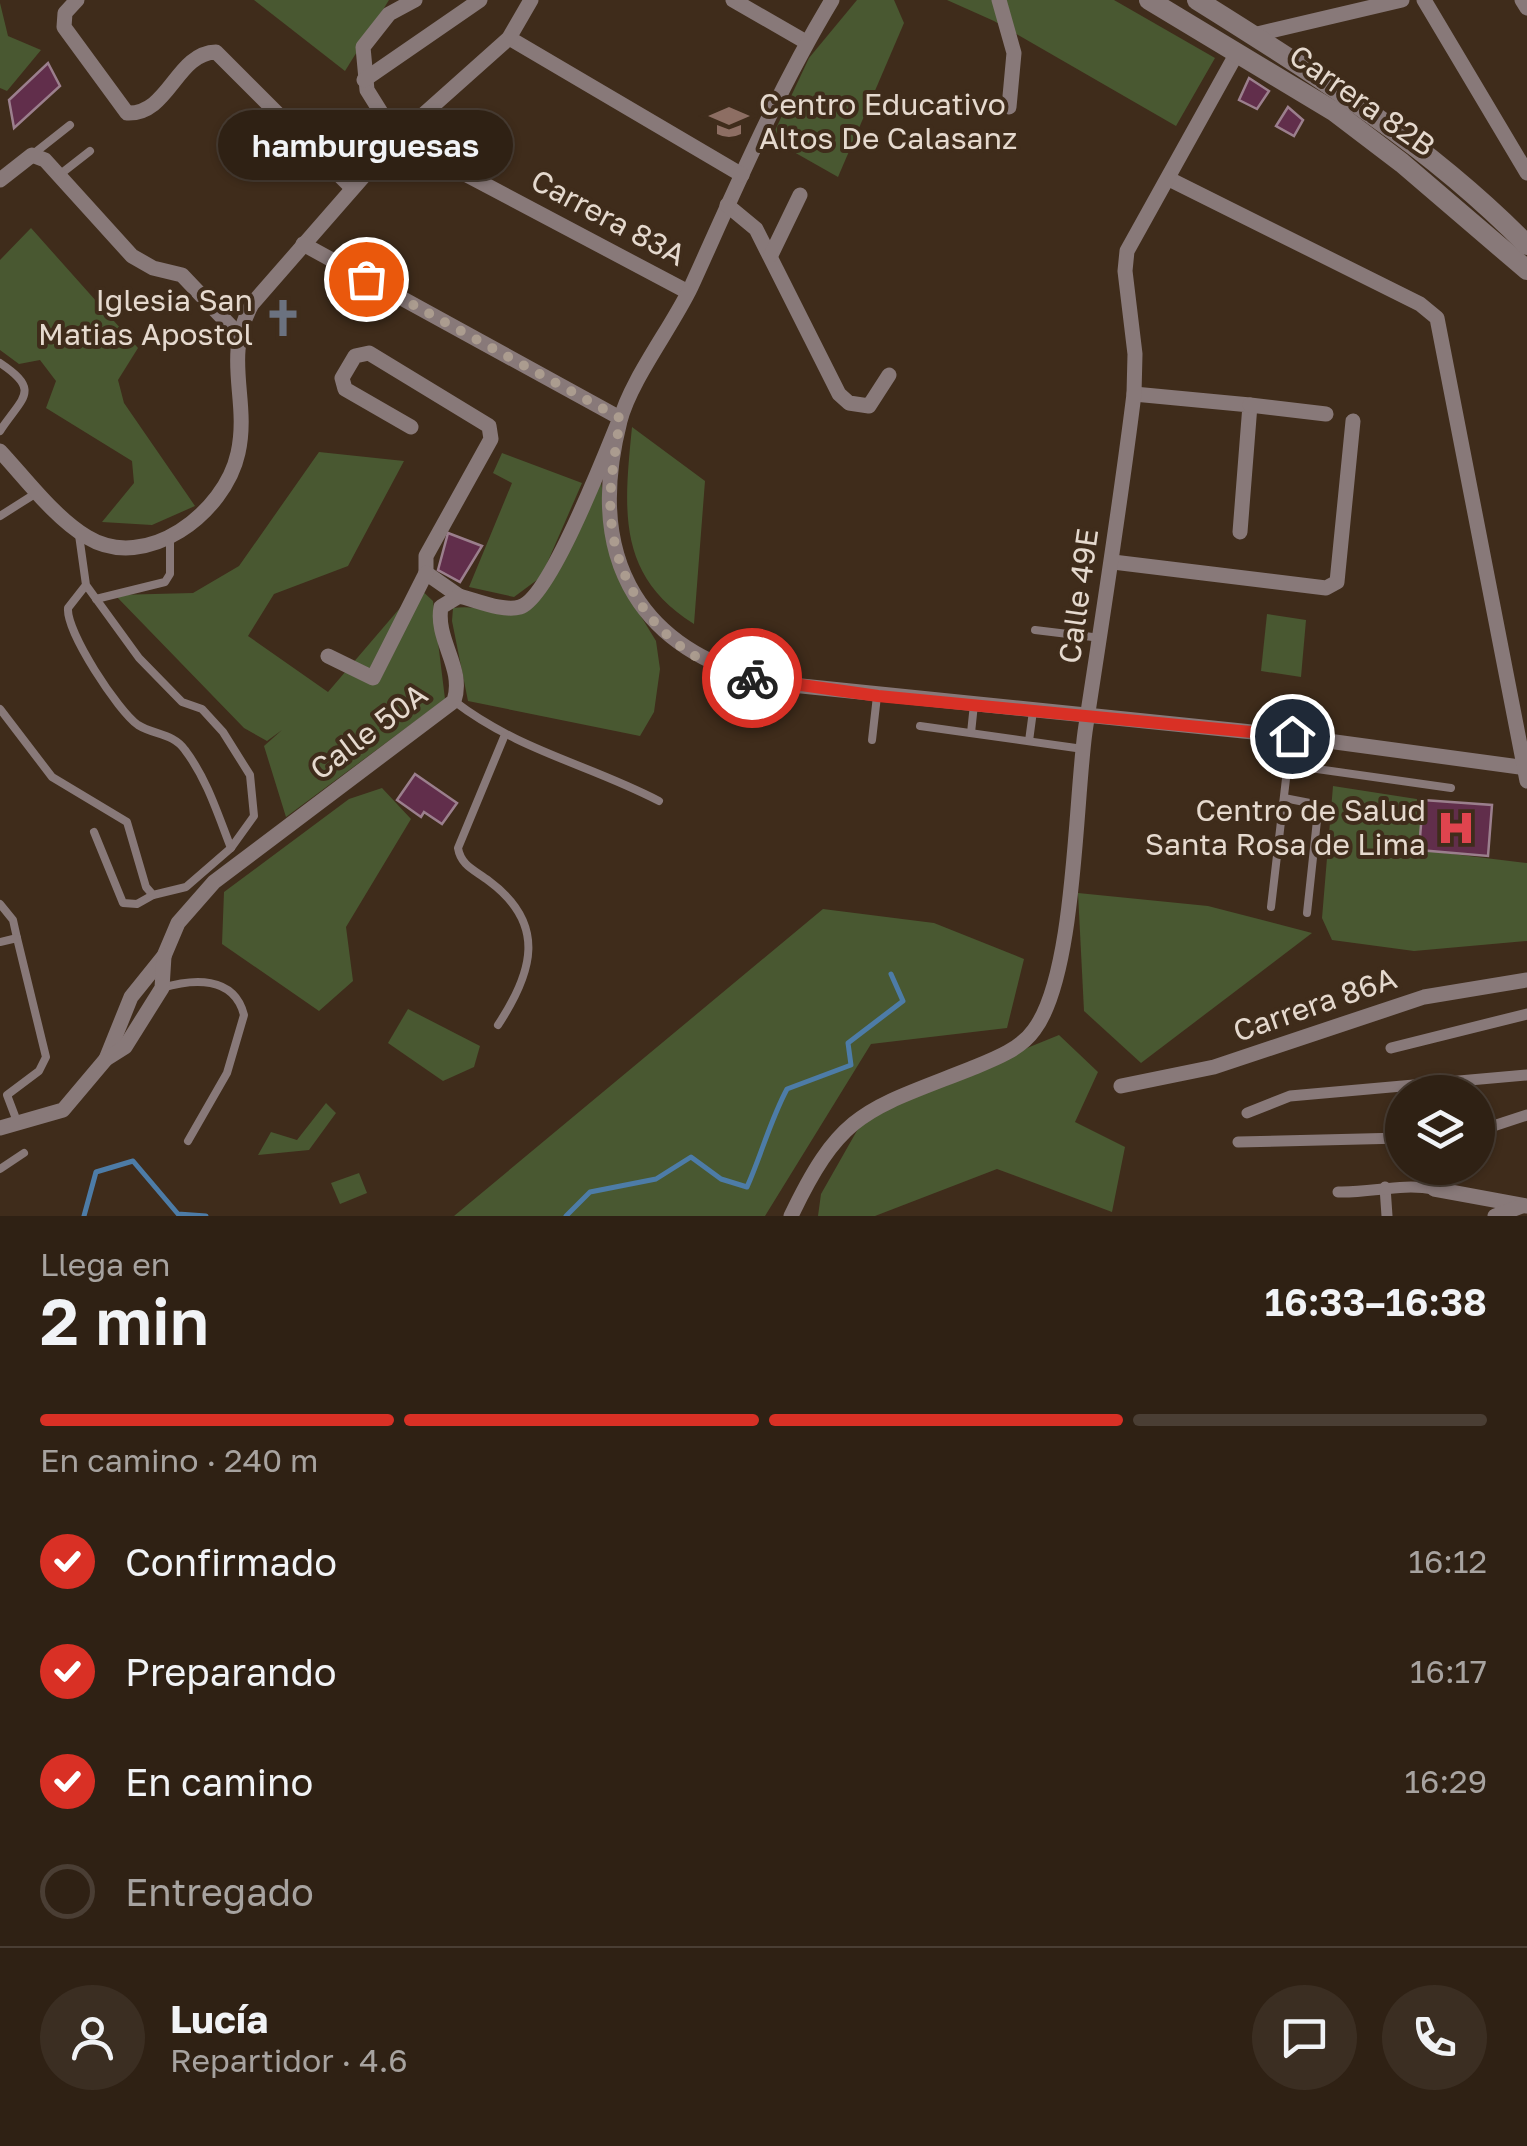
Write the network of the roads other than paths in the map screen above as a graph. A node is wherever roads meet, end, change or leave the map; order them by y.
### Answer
1 (77, 0) edge
2 (415, 0) edge
3 (480, 0) edge
4 (531, 0) edge
5 (733, 0) edge
6 (832, 0) edge
7 (999, 0) edge
8 (1149, 0) edge
9 (1197, 0) edge
10 (1402, 0) edge
11 (1424, 0) edge
12 (1522, 0) edge
13 (392, 7) edge
14 (1334, 8) edge
15 (1527, 8) edge
16 (1253, 35) junction
17 (509, 38) junction
18 (806, 42) junction
19 (1236, 53) junction
20 (364, 80) junction
21 (1009, 107) dead end
22 (70, 125) dead end
23 (397, 138) junction
24 (90, 151) dead end
25 (32, 155) junction
26 (1527, 174) edge
27 (742, 175) junction
28 (58, 176) junction
29 (1169, 178) junction
30 (0, 180) edge
31 (352, 188) junction
32 (800, 195) dead end
33 (727, 204) junction
34 (303, 244) junction
35 (1527, 244) edge
36 (771, 255) junction
37 (1527, 270) edge
38 (688, 292) junction
39 (238, 334) junction
40 (0, 364) edge
41 (889, 375) dead end
42 (1134, 394) junction
43 (1250, 405) junction
44 (1326, 414) dead end
45 (620, 418) junction
46 (1352, 421) dead end
47 (411, 427) dead end
48 (0, 430) edge
49 (0, 451) edge
50 (39, 492) junction
51 (0, 516) edge
52 (78, 530) junction
53 (1240, 532) dead end
54 (170, 536) junction
55 (1113, 562) junction
56 (426, 573) junction
57 (86, 585) junction
58 (459, 596) junction
59 (96, 599) junction
60 (1035, 630) dead end
61 (1101, 638) junction
62 (328, 656) dead end
63 (878, 696) junction
64 (1520, 697) edge
65 (454, 701) junction
66 (974, 704) junction
67 (0, 709) edge
68 (1033, 709) junction
69 (1089, 715) junction
70 (920, 726) dead end
71 (971, 733) junction
72 (1292, 736) junction
73 (504, 737) junction
74 (872, 740) dead end
75 (1029, 742) junction
76 (1084, 749) junction
77 (1289, 764) junction
78 (1526, 772) edge
79 (1451, 788) dead end
80 (1284, 798) junction
81 (660, 801) dead end
82 (94, 832) dead end
83 (231, 848) junction
84 (154, 895) junction
85 (0, 904) edge
86 (1271, 908) dead end
87 (1307, 913) dead end
88 (17, 938) junction
89 (0, 942) edge
90 (164, 956) junction
91 (1527, 980) edge
92 (162, 988) junction
93 (1527, 1014) edge
94 (498, 1026) dead end
95 (1391, 1048) dead end
96 (106, 1060) junction
97 (1527, 1074) edge
98 (1121, 1086) dead end
99 (1248, 1113) dead end
100 (1527, 1115) edge
101 (18, 1124) junction
102 (1495, 1125) edge
103 (0, 1128) edge
104 (1385, 1138) edge
105 (188, 1141) dead end
106 (1238, 1142) dead end
107 (24, 1153) dead end
108 (0, 1170) edge
109 (1385, 1187) junction
110 (1434, 1189) joint
111 (1338, 1192) dead end
112 (1524, 1206) edge
113 (790, 1216) edge
114 (1386, 1216) edge
115 (1495, 1216) edge

1 - 31 street
2 - 13 street
3 - 20 street
4 - 17 street
5 - 18 street
6 - 18 street
7 - 21 street
8 - 19 street, Carrera 82B
9 - 16 street, Carrera 82B
10 - 14 street
11 - 26 street
12 - 15 street
13 - 20 street
14 - 16 street
16 - 35 street, Carrera 82B
17 - 23 street
17 - 27 street
18 - 27 street
19 - 29 street, Calle 49E
19 - 37 street, Carrera 82B
20 - 23 street
22 - 25 lane
23 - 31 street
23 - 38 street, Carrera 83A
24 - 28 lane
25 - 28 street
25 - 30 street
27 - 33 street
28 - 39 street
29 - 42 street, Calle 49E
29 - 64 street
31 - 34 street
32 - 36 street
33 - 36 street
33 - 38 street
34 - 39 street
34 - 45 street
36 - 41 street
38 - 45 street
39 - 54 street
40 - 48 lane
42 - 43 street
42 - 55 street, Calle 49E
43 - 44 street
43 - 53 street
45 - 58 street
45 - 63 street
46 - 55 street
47 - 56 street
49 - 50 street
50 - 51 lane
50 - 52 street
52 - 54 street
52 - 57 lane
54 - 59 lane
55 - 61 street, Calle 49E
56 - 58 street
56 - 62 street
57 - 59 lane
57 - 83 lane
58 - 65 street, Calle 50A
59 - 83 lane
60 - 61 lane
61 - 69 street, Calle 49E
63 - 66 street
63 - 74 lane
64 - 78 street
65 - 73 lane
65 - 90 street, Calle 50A
66 - 68 street
66 - 71 lane
67 - 84 lane
68 - 69 street
68 - 75 lane
69 - 72 street
69 - 76 street, Calle 49E
70 - 71 lane
71 - 75 lane
72 - 77 lane
72 - 78 street
73 - 81 lane
73 - 94 lane
75 - 76 lane
76 - 113 street, Calle 49E
77 - 79 lane
77 - 80 lane
80 - 86 lane
80 - 87 lane
82 - 84 lane
83 - 84 lane
85 - 88 lane
88 - 89 lane
88 - 101 lane
90 - 92 street, Calle 50A
90 - 96 street, Calle 50A
91 - 98 street, Carrera 86A
92 - 96 street, Calle 50A
92 - 105 lane
93 - 95 street
96 - 101 street, Calle 50A
97 - 99 street
100 - 102 street
101 - 103 street, Calle 50A
104 - 106 street
107 - 108 lane
109 - 110 street
109 - 111 street
109 - 114 street
110 - 112 street
112 - 115 street

